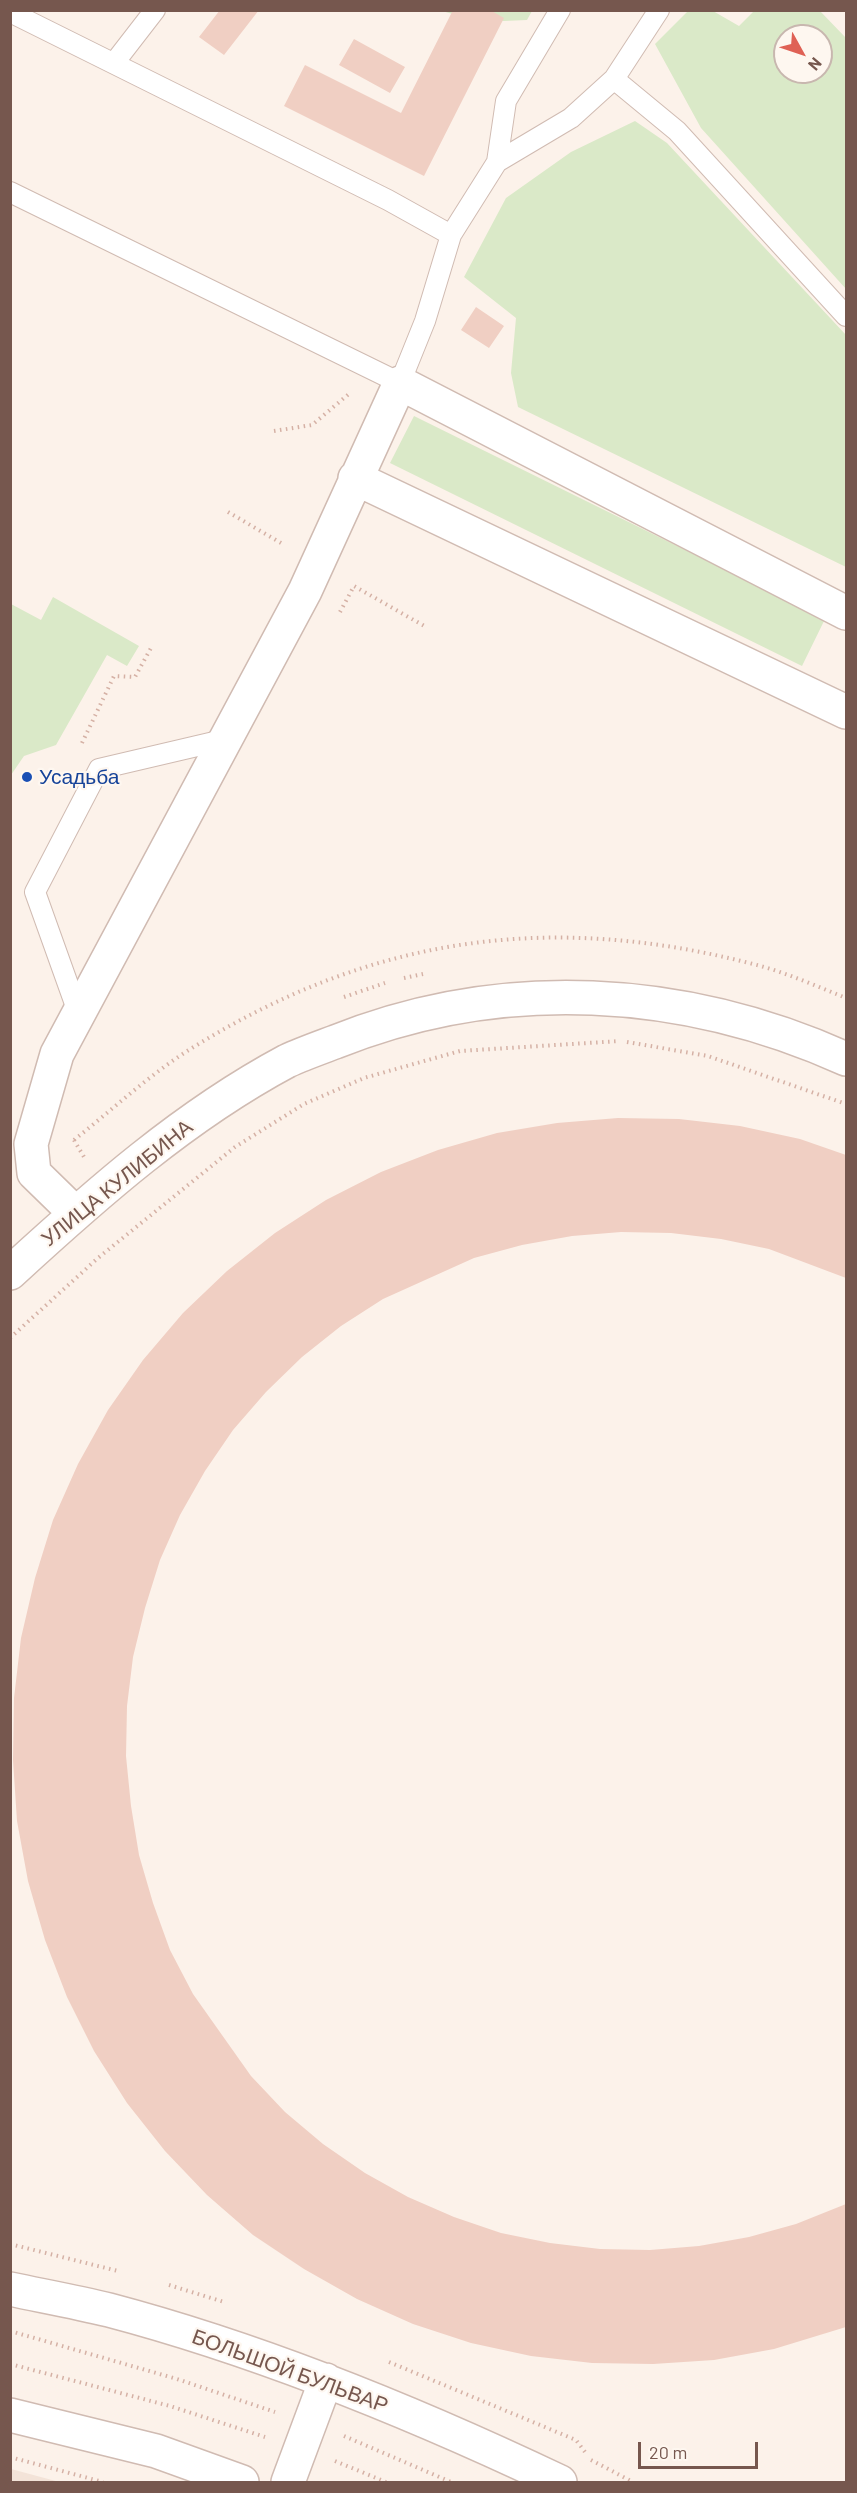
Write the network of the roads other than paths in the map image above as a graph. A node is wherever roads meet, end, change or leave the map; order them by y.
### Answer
1 (155, 10) edge
2 (560, 10) edge
3 (659, 10) edge
4 (10, 12) edge
5 (114, 63) junction
6 (614, 79) junction
7 (497, 162) junction
8 (10, 192) edge
9 (451, 235) junction
10 (846, 316) edge
11 (399, 383) junction
12 (354, 478) junction
13 (846, 613) edge
14 (846, 712) edge
15 (226, 739) junction
16 (79, 1015) junction
17 (846, 1059) edge
18 (75, 1213) junction
19 (10, 1273) edge
20 (10, 2289) edge
21 (326, 2380) junction
22 (10, 2415) edge
23 (242, 2482) edge
24 (288, 2482) edge
25 (560, 2482) edge

1 - 5 lane
2 - 7 lane
3 - 6 lane
4 - 5 lane
5 - 9 lane
6 - 7 lane
6 - 10 lane
7 - 9 lane
8 - 11 lane
9 - 11 lane
11 - 12 street
11 - 13 street
12 - 14 street
12 - 15 street
15 - 16 street
15 - 16 lane
16 - 18 street
17 - 18 street, УЛИЦА КУЛИБИНА
18 - 19 street, УЛИЦА КУЛИБИНА
20 - 21 street, БОЛЬШОЙ БУЛЬВАР
21 - 24 street
21 - 25 street, БОЛЬШОЙ БУЛЬВАР
22 - 23 street

